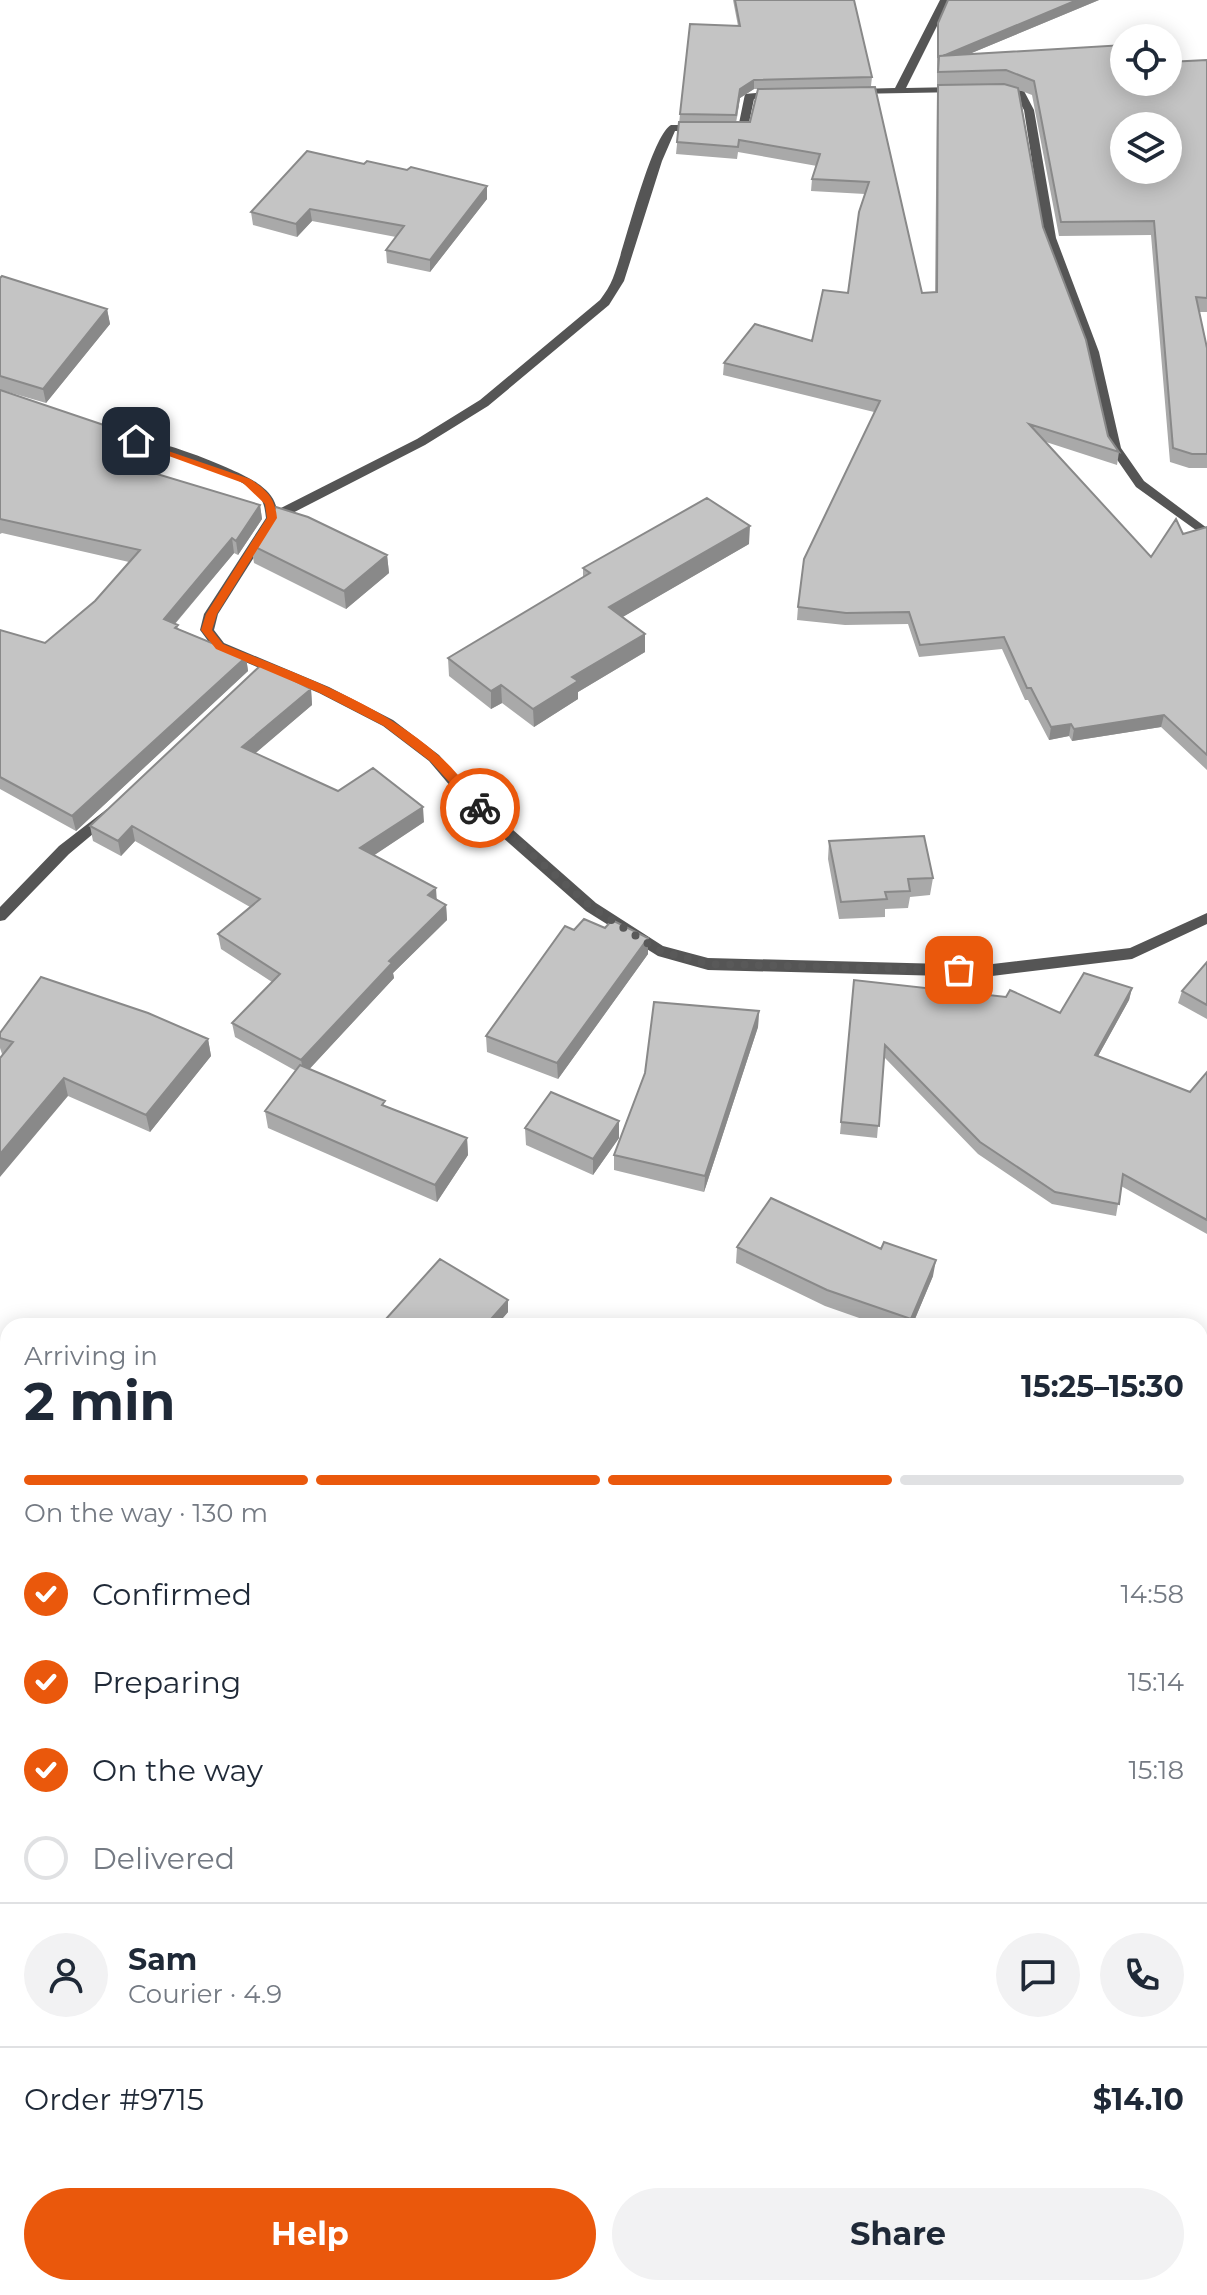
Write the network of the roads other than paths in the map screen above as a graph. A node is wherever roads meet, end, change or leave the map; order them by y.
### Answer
1 (945, 0) edge
2 (973, 90) edge
3 (988, 90) edge
4 (899, 91) junction
5 (843, 92) edge
6 (787, 93) edge
7 (126, 437) edge
8 (272, 518) junction
9 (1207, 534) edge
10 (122, 801) edge
11 (0, 916) edge
12 (1207, 918) edge

1 - 4 street
2 - 4 street
3 - 9 street
4 - 5 street
6 - 8 street
7 - 8 street
8 - 12 street
10 - 11 street

